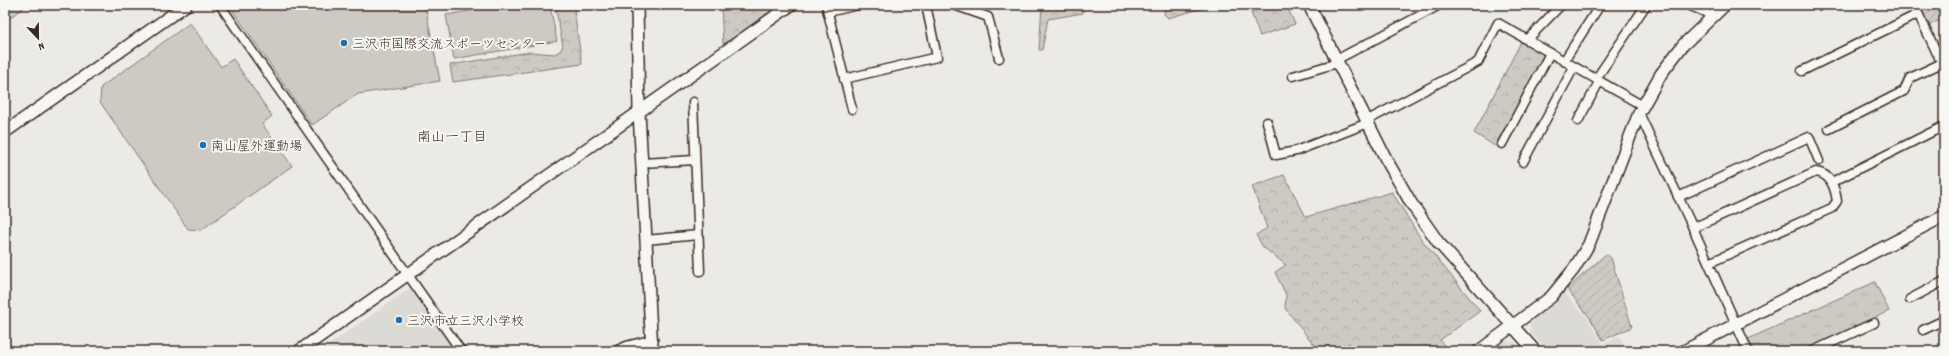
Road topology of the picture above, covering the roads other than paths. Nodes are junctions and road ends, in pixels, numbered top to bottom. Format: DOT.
graph roads {
  1 [pos="186,5"];
  2 [pos="220,5"];
  3 [pos="637,5"];
  4 [pos="791,5"];
  5 [pos="858,5"];
  6 [pos="926,5"];
  7 [pos="954,5"];
  8 [pos="1309,5"];
  9 [pos="1562,5"];
  10 [pos="1600,5"];
  11 [pos="1646,5"];
  12 [pos="1688,5"];
  13 [pos="1725,5"];
  14 [pos="1914,5"];
  15 [pos="1436,7"];
  16 [pos="827,9"];
  17 [pos="1918,14"];
  18 [pos="1712,18"];
  19 [pos="1528,40"];
  20 [pos="1550,53"];
  21 [pos="1000,58"];
  22 [pos="1336,61"];
  23 [pos="1564,61"];
  24 [pos="1943,63"];
  25 [pos="1574,67"];
  26 [pos="1802,71"];
  27 [pos="1292,76"];
  28 [pos="844,79"];
  29 [pos="1598,81"];
  30 [pos="693,102"];
  31 [pos="852,109"];
  32 [pos="1641,109"];
  33 [pos="639,112"];
  34 [pos="1578,121"];
  35 [pos="1267,122"];
  36 [pos="1367,122"];
  37 [pos="1944,126"];
  38 [pos="1828,129"];
  39 [pos="5,132"];
  40 [pos="1502,144"];
  41 [pos="695,160"];
  42 [pos="1820,161"];
  43 [pos="1523,162"];
  44 [pos="642,163"];
  45 [pos="1832,182"];
  46 [pos="1678,197"];
  47 [pos="1944,216"];
  48 [pos="1693,228"];
  49 [pos="698,235"];
  50 [pos="646,240"];
  51 [pos="1709,263"];
  52 [pos="700,271"];
  53 [pos="409,274"];
  54 [pos="1944,281"];
  55 [pos="1910,299"];
  56 [pos="1944,320"];
  57 [pos="1874,323"];
  58 [pos="1736,324"];
  59 [pos="1514,326"];
  60 [pos="1923,330"];
  61 [pos="652,346"];
  62 [pos="299,351"];
  63 [pos="461,351"];
  64 [pos="619,351"];
  65 [pos="1479,351"];
  66 [pos="1535,351"];
  67 [pos="1684,351"];
  68 [pos="1748,351"];
  69 [pos="1813,351"];
  1 -- 39 [label="street"];
  2 -- 53 [label="street"];
  3 -- 33 [label="street"];
  4 -- 33 [label="street"];
  5 -- 16 [label="street"];
  6 -- 28 [label="street"];
  7 -- 21 [label="street"];
  8 -- 22 [label="street"];
  9 -- 19 [label="street"];
  10 -- 23 [label="street"];
  11 -- 29 [label="street"];
  12 -- 18 [label="street"];
  13 -- 18 [label="street"];
  14 -- 17 [label="street"];
  15 -- 22 [label="street"];
  16 -- 28 [label="street"];
  17 -- 24 [label="street"];
  17 -- 26 [label="street"];
  18 -- 32 [label="street"];
  19 -- 20 [label="street"];
  19 -- 36 [label="street"];
  20 -- 23 [label="street"];
  20 -- 40 [label="street"];
  22 -- 27 [label="street"];
  22 -- 36 [label="street"];
  23 -- 25 [label="street"];
  24 -- 38 [label="street"];
  25 -- 29 [label="street"];
  25 -- 43 [label="street"];
  28 -- 31 [label="street"];
  29 -- 32 [label="street"];
  29 -- 34 [label="street"];
  30 -- 41 [label="street"];
  32 -- 46 [label="street"];
  32 -- 59 [label="street"];
  33 -- 44 [label="street"];
  33 -- 53 [label="street"];
  35 -- 36 [label="street"];
  36 -- 59 [label="street"];
  37 -- 45 [label="street"];
  41 -- 44 [label="street"];
  41 -- 49 [label="street"];
  42 -- 46 [label="street"];
  44 -- 50 [label="street"];
  45 -- 48 [label="street"];
  45 -- 51 [label="street"];
  46 -- 48 [label="street"];
  47 -- 58 [label="street"];
  48 -- 51 [label="street"];
  49 -- 50 [label="street"];
  49 -- 52 [label="street"];
  50 -- 61 [label="street"];
  51 -- 58 [label="street"];
  53 -- 62 [label="street"];
  53 -- 63 [label="street"];
  54 -- 55 [label="street"];
  56 -- 60 [label="street"];
  57 -- 69 [label="street"];
  58 -- 67 [label="street"];
  58 -- 68 [label="street"];
  59 -- 65 [label="street"];
  59 -- 66 [label="street"];
  61 -- 64 [label="street"];
}
